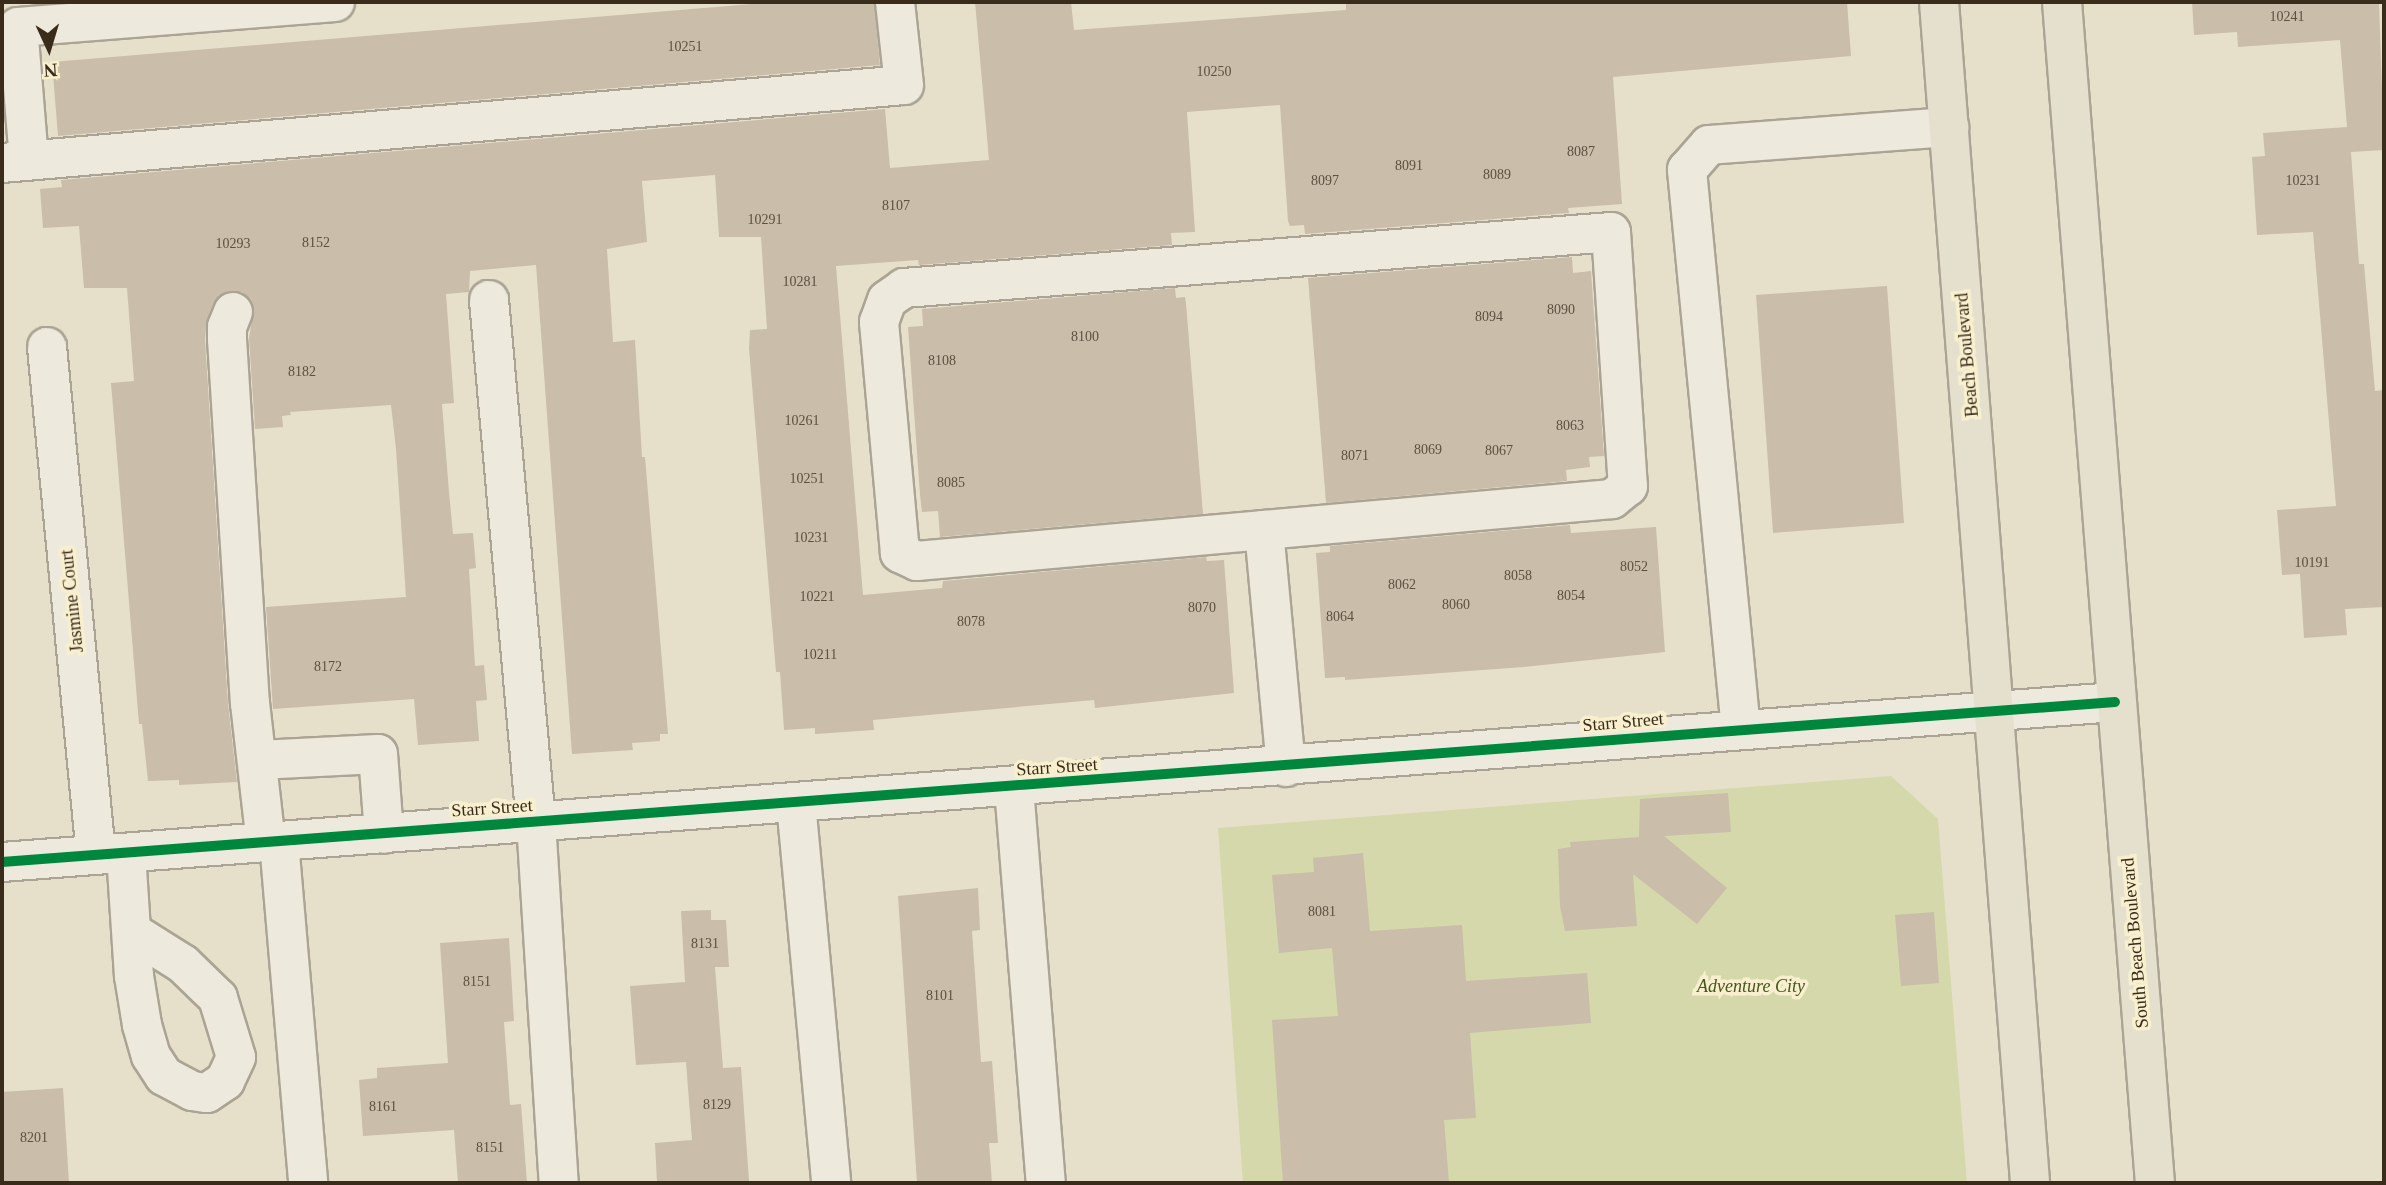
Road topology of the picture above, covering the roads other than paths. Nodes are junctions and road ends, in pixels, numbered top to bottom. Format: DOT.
graph roads {
  1 [pos="335,2"];
  2 [pos="895,2"];
  3 [pos="1939,2"];
  4 [pos="2062,2"];
  5 [pos="1949,127"];
  6 [pos="15,162"];
  7 [pos="489,300"];
  8 [pos="233,312"];
  9 [pos="47,347"];
  10 [pos="1264,530"];
  11 [pos="2115,702"];
  12 [pos="1995,709"];
  13 [pos="1741,730"];
  14 [pos="259,760"];
  15 [pos="1286,767"];
  16 [pos="1014,788"];
  17 [pos="796,803"];
  18 [pos="536,822"];
  19 [pos="384,834"];
  20 [pos="272,842"];
  21 [pos="111,854"];
  22 [pos="2,862"];
  23 [pos="132,932"];
  24 [pos="308,1183"];
  25 [pos="559,1183"];
  26 [pos="831,1183"];
  27 [pos="1046,1183"];
  28 [pos="2031,1183"];
  29 [pos="2155,1183"];
  1 -- 6 [label="street"];
  2 -- 6 [label="street"];
  3 -- 5 [label="main road, Beach Boulevard"];
  4 -- 11 [label="main road"];
  5 -- 12 [label="main road, Beach Boulevard"];
  5 -- 13 [label="street"];
  7 -- 18 [label="street"];
  8 -- 14 [label="street"];
  9 -- 21 [label="street, Jasmine Court"];
  10 -- 10 [label="street"];
  10 -- 15 [label="street"];
  11 -- 12 [label="street, Starr Street"];
  11 -- 29 [label="main road, South Beach Boulevard"];
  12 -- 13 [label="street, Starr Street"];
  12 -- 28 [label="main road"];
  13 -- 15 [label="street, Starr Street"];
  14 -- 19 [label="street"];
  14 -- 20 [label="street"];
  15 -- 16 [label="street, Starr Street"];
  16 -- 17 [label="street, Starr Street"];
  16 -- 27 [label="street"];
  17 -- 18 [label="street, Starr Street"];
  17 -- 26 [label="street"];
  18 -- 19 [label="street, Starr Street"];
  18 -- 25 [label="street"];
  19 -- 20 [label="street, Starr Street"];
  20 -- 21 [label="street, Starr Street"];
  20 -- 24 [label="street"];
  21 -- 22 [label="street, Starr Street"];
  21 -- 23 [label="street, Jasmine Court"];
}
